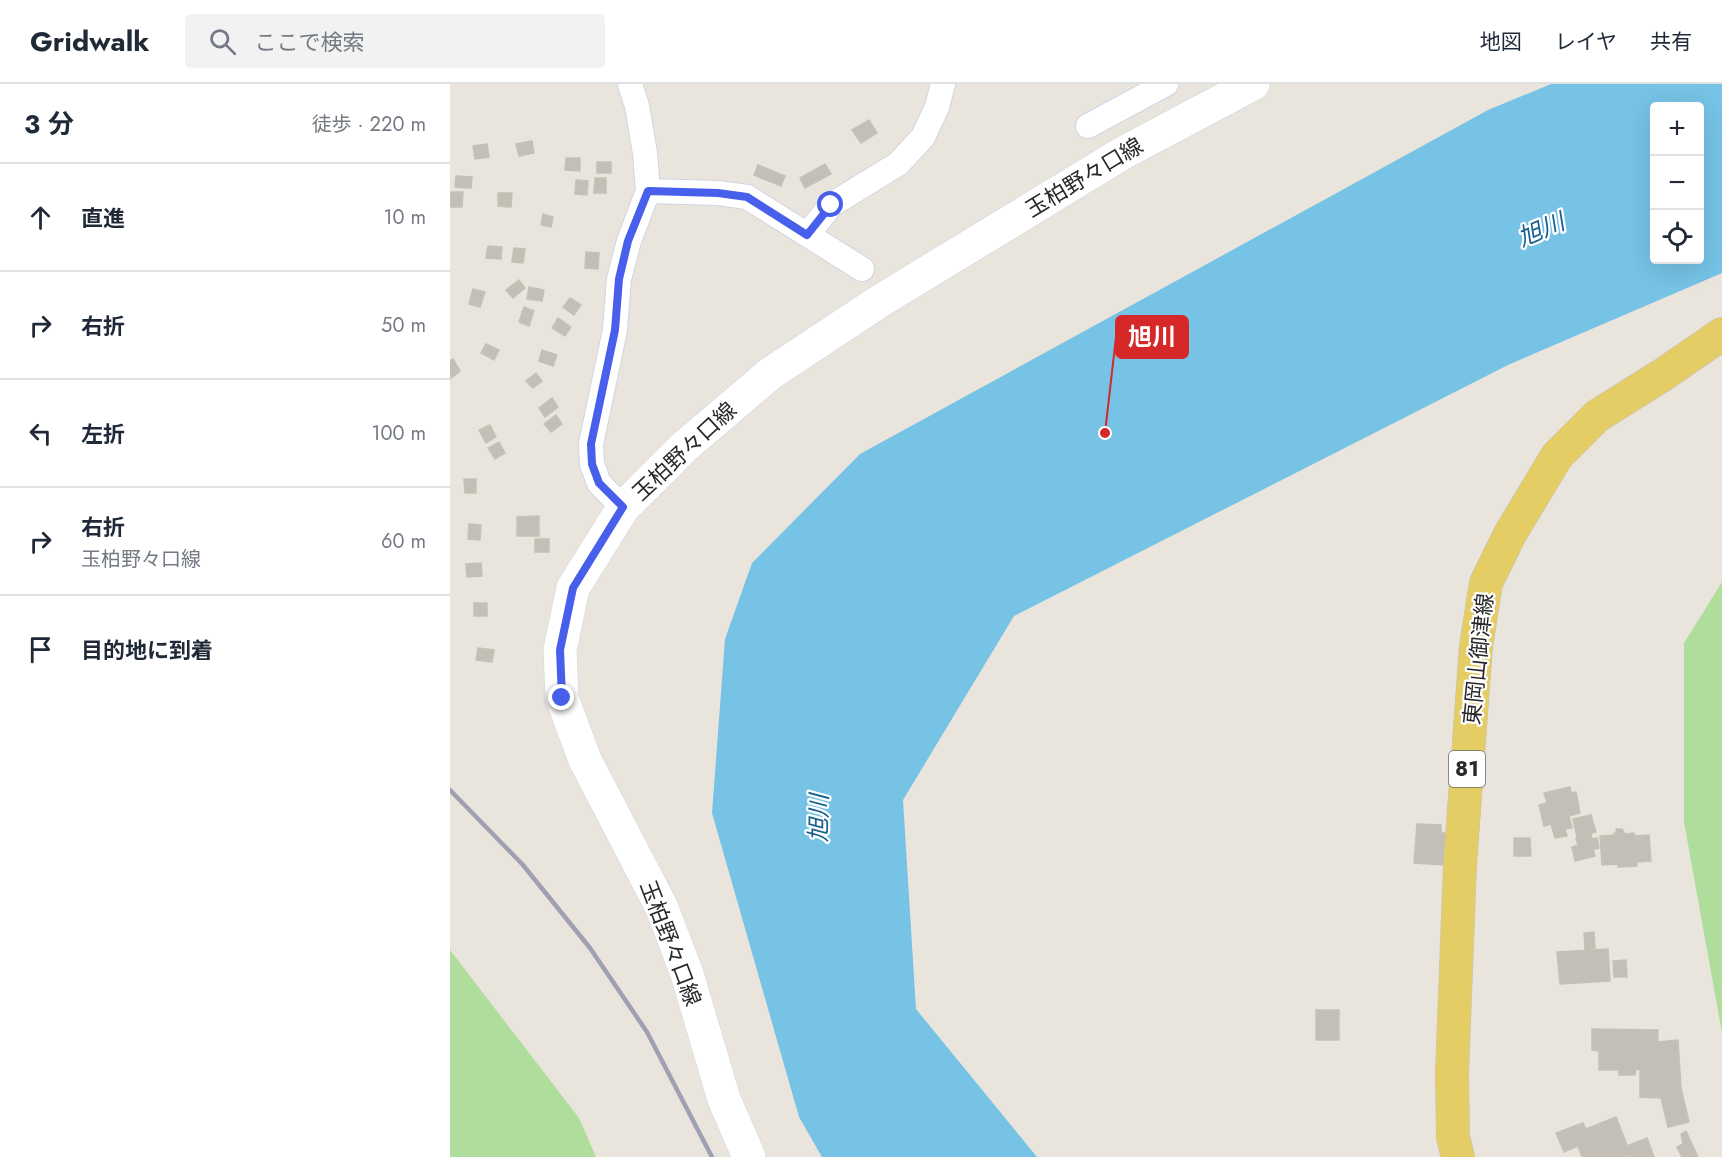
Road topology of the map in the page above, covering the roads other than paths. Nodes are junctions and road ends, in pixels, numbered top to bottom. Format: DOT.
graph roads {
  1 [pos="630,84"];
  2 [pos="943,84"];
  3 [pos="1166,84"];
  4 [pos="1252,84"];
  5 [pos="1088,126"];
  6 [pos="648,191"];
  7 [pos="807,235"];
  8 [pos="862,269"];
  9 [pos="1722,334"];
  10 [pos="623,507"];
  11 [pos="749,1157"];
  12 [pos="1458,1157"];
  1 -- 6 [label="street"];
  2 -- 7 [label="street"];
  3 -- 5 [label="street"];
  4 -- 10 [label="main road, 玉柏野々口線"];
  6 -- 7 [label="street"];
  6 -- 10 [label="street"];
  7 -- 8 [label="street"];
  9 -- 12 [label="main road, 東岡山御津線 / 81"];
  10 -- 11 [label="main road, 玉柏野々口線"];
}
